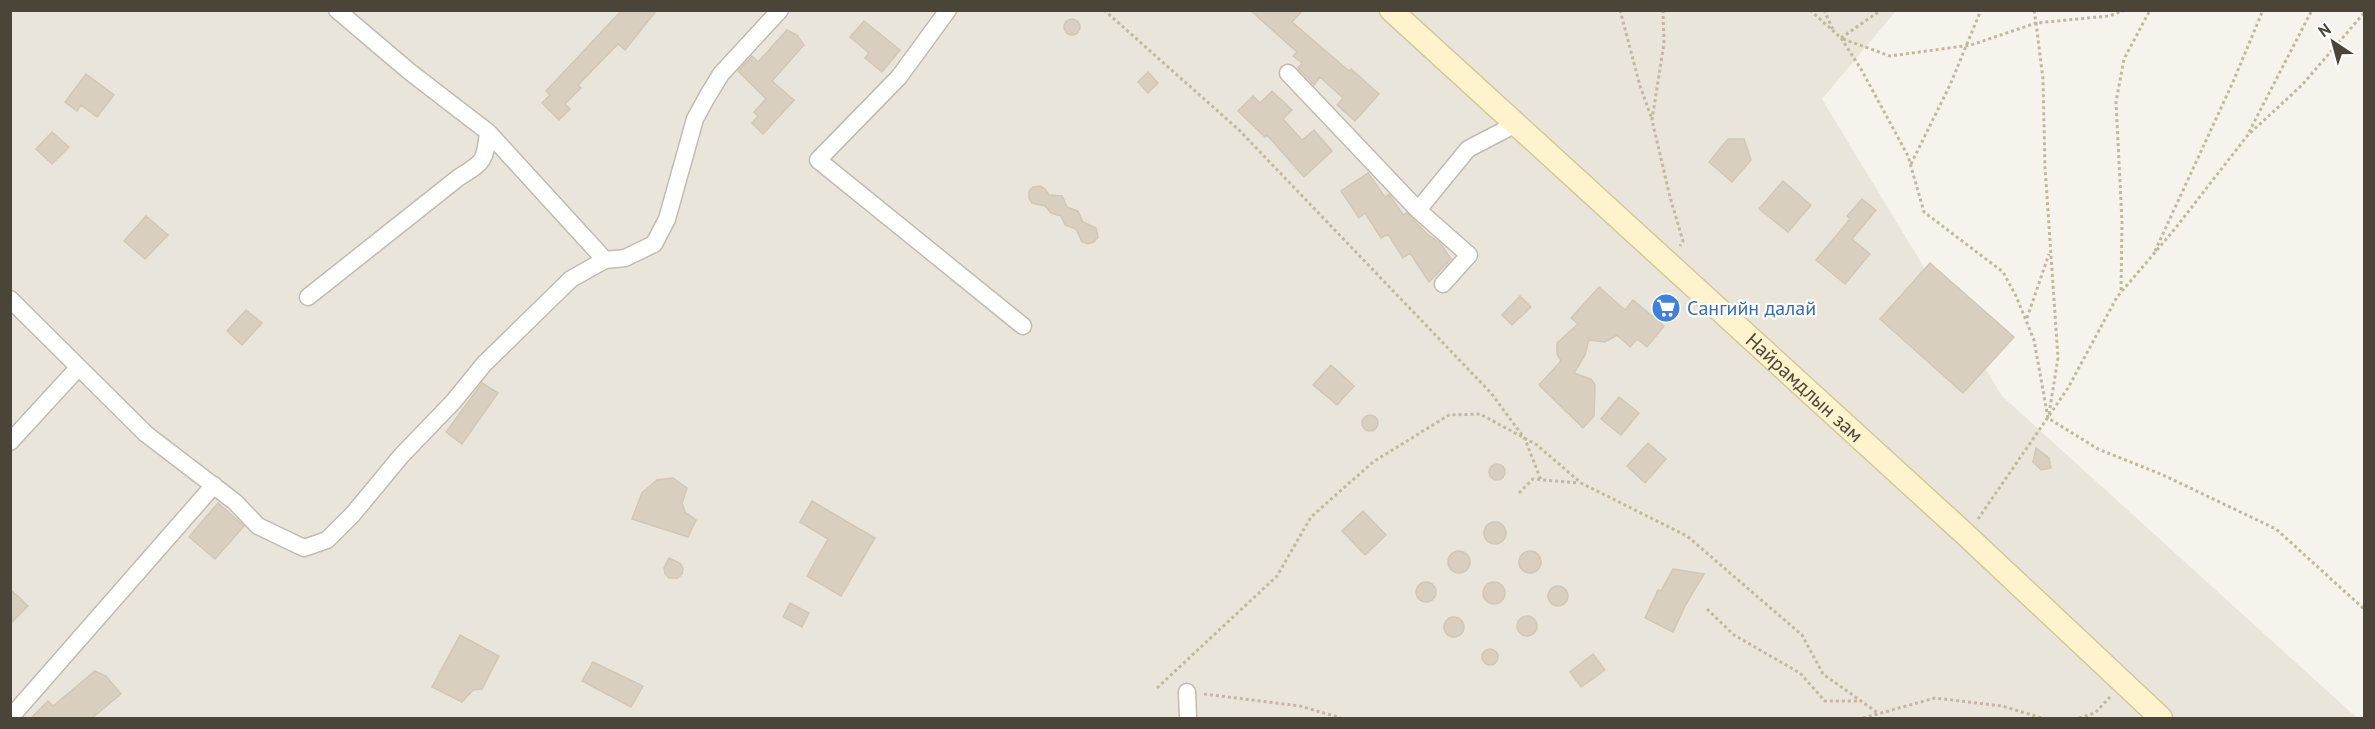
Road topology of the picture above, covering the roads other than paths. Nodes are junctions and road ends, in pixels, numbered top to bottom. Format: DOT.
graph roads {
  1 [pos="337,10"];
  2 [pos="780,10"];
  3 [pos="948,10"];
  4 [pos="1391,10"];
  5 [pos="1288,73"];
  6 [pos="1516,124"];
  7 [pos="488,132"];
  8 [pos="1418,210"];
  9 [pos="605,260"];
  10 [pos="1443,284"];
  11 [pos="308,297"];
  12 [pos="10,299"];
  13 [pos="1023,326"];
  14 [pos="78,368"];
  15 [pos="10,442"];
  16 [pos="214,485"];
  17 [pos="1187,692"];
  18 [pos="10,718"];
  19 [pos="1188,718"];
  20 [pos="2161,718"];
  1 -- 7 [label="street"];
  2 -- 9 [label="street"];
  3 -- 13 [label="street"];
  4 -- 6 [label="main road, Найрамдлын зам"];
  5 -- 8 [label="street"];
  6 -- 8 [label="street"];
  6 -- 20 [label="main road, Найрамдлын зам"];
  7 -- 9 [label="street"];
  7 -- 11 [label="street"];
  8 -- 10 [label="street"];
  9 -- 16 [label="street"];
  12 -- 14 [label="street"];
  14 -- 15 [label="street"];
  14 -- 16 [label="street"];
  16 -- 18 [label="street"];
  17 -- 19 [label="street"];
}
